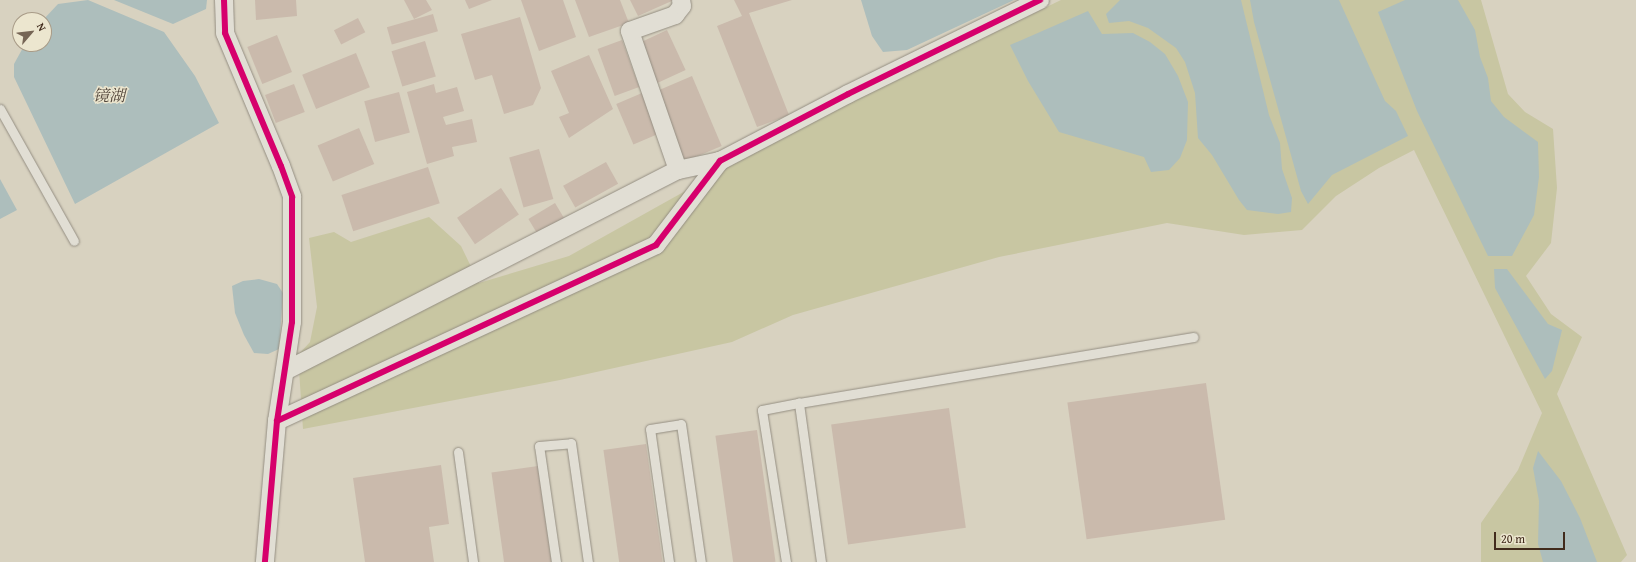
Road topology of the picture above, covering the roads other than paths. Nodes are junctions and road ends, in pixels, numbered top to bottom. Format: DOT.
graph roads {
  1 [pos="224,0"];
  2 [pos="681,0"];
  3 [pos="1040,0"];
  4 [pos="0,109"];
  5 [pos="720,161"];
  6 [pos="678,170"];
  7 [pos="74,241"];
  8 [pos="1194,337"];
  9 [pos="285,371"];
  10 [pos="799,403"];
  11 [pos="277,421"];
  12 [pos="458,452"];
  13 [pos="265,562"];
  14 [pos="473,562"];
  15 [pos="556,562"];
  16 [pos="588,562"];
  17 [pos="669,562"];
  18 [pos="701,562"];
  19 [pos="786,562"];
  20 [pos="821,562"];
  1 -- 9 [label="street"];
  2 -- 6 [label="street"];
  3 -- 5 [label="street"];
  4 -- 7 [label="lane"];
  5 -- 6 [label="street"];
  5 -- 11 [label="street"];
  6 -- 9 [label="street"];
  8 -- 10 [label="lane"];
  9 -- 11 [label="street"];
  10 -- 19 [label="lane"];
  10 -- 20 [label="lane"];
  11 -- 13 [label="street"];
  12 -- 14 [label="lane"];
  15 -- 16 [label="lane"];
  17 -- 18 [label="lane"];
}
